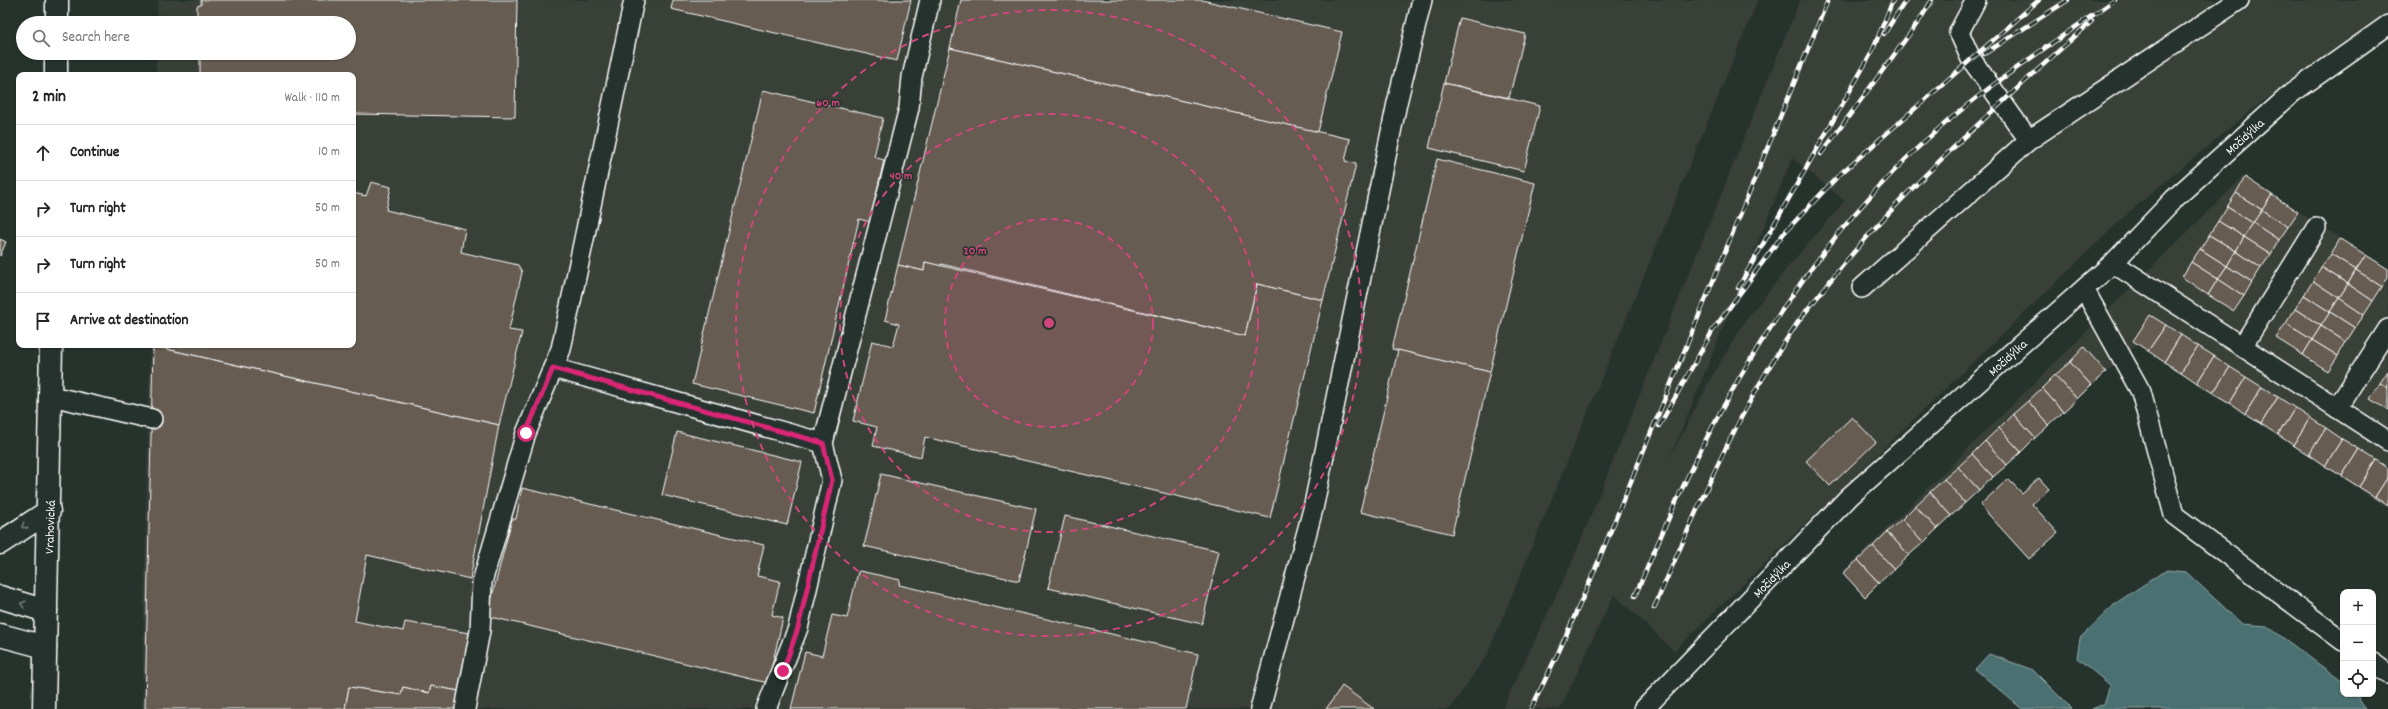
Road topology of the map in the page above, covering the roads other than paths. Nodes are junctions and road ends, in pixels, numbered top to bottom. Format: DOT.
graph roads {
  1 [pos="57,0"];
  2 [pos="634,0"];
  3 [pos="930,0"];
  4 [pos="1422,0"];
  5 [pos="1976,0"];
  6 [pos="2239,0"];
  7 [pos="57,16"];
  8 [pos="2388,25"];
  9 [pos="56,60"];
  10 [pos="56,72"];
  11 [pos="2029,140"];
  12 [pos="2316,228"];
  13 [pos="2113,263"];
  14 [pos="1862,288"];
  15 [pos="2084,289"];
  16 [pos="2388,328"];
  17 [pos="2242,347"];
  18 [pos="51,348"];
  19 [pos="553,368"];
  20 [pos="50,396"];
  21 [pos="2337,408"];
  22 [pos="152,419"];
  23 [pos="2388,441"];
  24 [pos="823,443"];
  25 [pos="49,511"];
  26 [pos="0,543"];
  27 [pos="0,597"];
  28 [pos="46,611"];
  29 [pos="0,635"];
  30 [pos="2340,639"];
  31 [pos="45,647"];
  32 [pos="2376,665"];
  33 [pos="2388,674"];
  34 [pos="44,709"];
  35 [pos="466,709"];
  36 [pos="766,709"];
  37 [pos="1260,709"];
  38 [pos="1644,709"];
  1 -- 7 [label="street"];
  2 -- 19 [label="lane"];
  3 -- 24 [label="lane"];
  4 -- 37 [label="lane"];
  5 -- 11 [label="lane"];
  6 -- 11 [label="lane"];
  8 -- 13 [label="lane, Močidýlka"];
  9 -- 10 [label="street"];
  11 -- 14 [label="lane"];
  12 -- 17 [label="lane"];
  13 -- 15 [label="lane, Močidýlka"];
  13 -- 17 [label="lane"];
  15 -- 30 [label="lane"];
  15 -- 38 [label="lane, Močidýlka"];
  16 -- 21 [label="lane"];
  17 -- 21 [label="lane"];
  18 -- 20 [label="street, Vrahovická"];
  19 -- 24 [label="lane"];
  19 -- 35 [label="lane"];
  20 -- 22 [label="lane"];
  20 -- 25 [label="street, Vrahovická"];
  21 -- 23 [label="lane"];
  24 -- 36 [label="lane"];
  25 -- 26 [label="street, one-way"];
  25 -- 28 [label="street, Vrahovická"];
  28 -- 27 [label="street, one-way"];
  28 -- 31 [label="street, Vrahovická"];
  29 -- 31 [label="street"];
  31 -- 34 [label="street, Vrahovická"];
  32 -- 33 [label="lane"];
}
